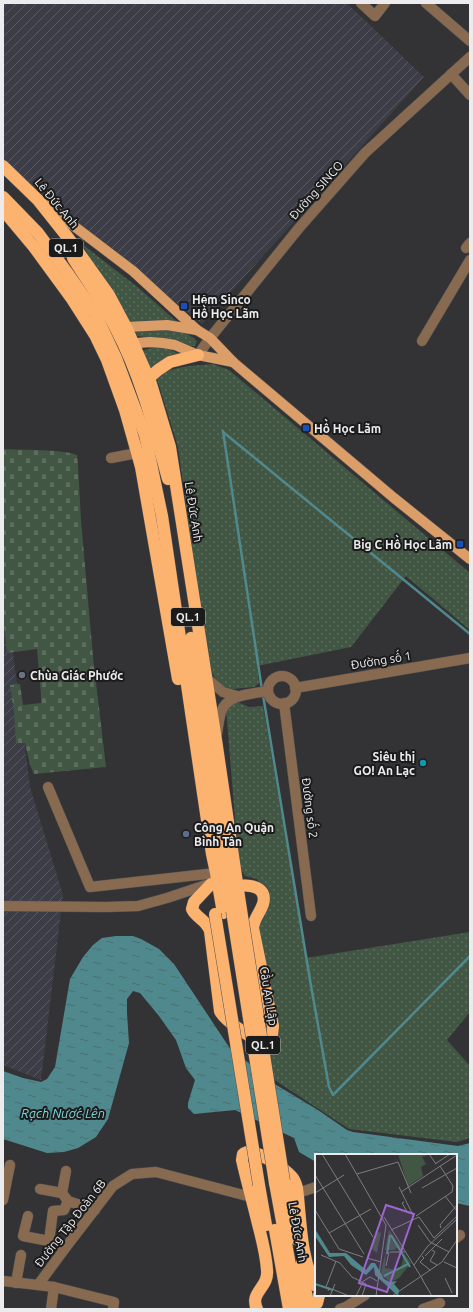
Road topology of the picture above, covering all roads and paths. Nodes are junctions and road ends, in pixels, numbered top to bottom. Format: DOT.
graph roads {
  1 [pos="361,3"];
  2 [pos="385,3"];
  3 [pos="426,3"];
  4 [pos="470,41"];
  5 [pos="470,57"];
  6 [pos="451,74"];
  7 [pos="470,95"];
  8 [pos="3,166"];
  9 [pos="3,176"];
  10 [pos="25,194"];
  11 [pos="3,197"];
  12 [pos="38,200"];
  13 [pos="3,210"];
  14 [pos="470,260"];
  15 [pos="121,328"];
  16 [pos="197,330"];
  17 [pos="99,333"];
  18 [pos="210,338"];
  19 [pos="422,341"];
  20 [pos="128,343"];
  21 [pos="106,347"];
  22 [pos="198,355"];
  23 [pos="233,362"];
  24 [pos="145,382"];
  25 [pos="137,454"];
  26 [pos="111,458"];
  27 [pos="470,559"];
  28 [pos="470,658"];
  29 [pos="205,677"];
  30 [pos="295,688"];
  31 [pos="268,691"];
  32 [pos="237,696"];
  33 [pos="284,703"];
  34 [pos="216,740"];
  35 [pos="196,750"];
  36 [pos="48,787"];
  37 [pos="214,878"];
  38 [pos="238,886"];
  39 [pos="3,906"];
  40 [pos="228,912"];
  41 [pos="311,916"];
  42 [pos="10,1166"];
  43 [pos="66,1171"];
  44 [pos="271,1183"];
  45 [pos="315,1187"];
  46 [pos="40,1189"];
  47 [pos="298,1193"];
  48 [pos="65,1197"];
  49 [pos="251,1197"];
  50 [pos="3,1200"];
  51 [pos="94,1210"];
  52 [pos="28,1216"];
  53 [pos="49,1241"];
  54 [pos="66,1247"];
  55 [pos="21,1255"];
  56 [pos="3,1281"];
  57 [pos="16,1282"];
  58 [pos="315,1284"];
  59 [pos="38,1285"];
  60 [pos="54,1287"];
  61 [pos="319,1296"];
  62 [pos="363,1296"];
  63 [pos="440,1303"];
  64 [pos="50,1309"];
  65 [pos="113,1309"];
  66 [pos="257,1309"];
  67 [pos="281,1309"];
  68 [pos="289,1309"];
  69 [pos="305,1309"];
  70 [pos="340,1309"];
  71 [pos="423,1309"];
  1 -- 2 [label="street"];
  3 -- 4 [label="street"];
  5 -- 6 [label="street, Đường SINCO"];
  6 -- 7 [label="street"];
  6 -- 18 [label="street, Đường SINCO"];
  8 -- 12 [label="highway, Lê Đức Anh / QL.1"];
  9 -- 10 [label="highway, Lê Đức Anh / QL.1"];
  10 -- 12 [label="highway"];
  10 -- 15 [label="highway, Lê Đức Anh / QL.1"];
  11 -- 17 [label="highway, QL.1"];
  12 -- 15 [label="highway, Lê Đức Anh / QL.1"];
  12 -- 16 [label="main road"];
  13 -- 17 [label="highway, QL.1"];
  14 -- 19 [label="street"];
  15 -- 16 [label="main road"];
  15 -- 17 [label="main road"];
  15 -- 20 [label="highway, Lê Đức Anh / QL.1"];
  16 -- 18 [label="main road"];
  17 -- 21 [label="highway, QL.1"];
  18 -- 22 [label="street, Đường SINCO"];
  18 -- 23 [label="main road"];
  20 -- 21 [label="main road"];
  20 -- 22 [label="main road"];
  20 -- 24 [label="highway, Lê Đức Anh / QL.1"];
  21 -- 25 [label="highway, QL.1"];
  21 -- 35 [label="highway, QL.1"];
  22 -- 23 [label="main road"];
  22 -- 24 [label="highway"];
  23 -- 27 [label="main road"];
  24 -- 29 [label="highway, Lê Đức Anh / QL.1"];
  24 -- 40 [label="highway, Lê Đức Anh / QL.1"];
  25 -- 26 [label="street"];
  25 -- 35 [label="highway, QL.1"];
  28 -- 30 [label="street, Đường số 1"];
  29 -- 32 [label="street"];
  29 -- 34 [label="highway, Lê Đức Anh / QL.1"];
  30 -- 31 [label="street"];
  30 -- 33 [label="street"];
  31 -- 32 [label="street"];
  31 -- 33 [label="street"];
  32 -- 34 [label="street"];
  33 -- 41 [label="street, Đường số 2"];
  34 -- 38 [label="highway, Lê Đức Anh / QL.1"];
  35 -- 37 [label="highway, QL.1"];
  36 -- 37 [label="street"];
  37 -- 38 [label="highway"];
  37 -- 39 [label="street"];
  37 -- 40 [label="highway, QL.1"];
  38 -- 40 [label="highway, Lê Đức Anh / QL.1"];
  40 -- 44 [label="highway, Cầu An Lập / QL.1, bridge"];
  40 -- 44 [label="highway, QL.1, bridge"];
  42 -- 50 [label="street"];
  43 -- 48 [label="street"];
  44 -- 67 [label="highway, QL.1"];
  44 -- 68 [label="highway, Lê Đức Anh / QL.1"];
  44 -- 69 [label="highway, Lê Đức Anh / QL.1"];
  45 -- 47 [label="street"];
  46 -- 48 [label="street"];
  47 -- 49 [label="highway"];
  47 -- 58 [label="highway"];
  48 -- 51 [label="street"];
  48 -- 53 [label="street"];
  49 -- 51 [label="street, Đường Tập Đoàn 6B"];
  49 -- 66 [label="highway"];
  51 -- 54 [label="street, Đường Tập Đoàn 6B"];
  52 -- 53 [label="street"];
  53 -- 54 [label="street"];
  54 -- 59 [label="street, Đường Tập Đoàn 6B"];
  55 -- 57 [label="street"];
  56 -- 57 [label="street, Đường Tập Đoàn 6B"];
  57 -- 59 [label="street, Đường Tập Đoàn 6B"];
  59 -- 60 [label="street"];
  60 -- 64 [label="street"];
  60 -- 65 [label="street"];
  61 -- 69 [label="highway"];
  62 -- 70 [label="street"];
  63 -- 71 [label="street"];
}
